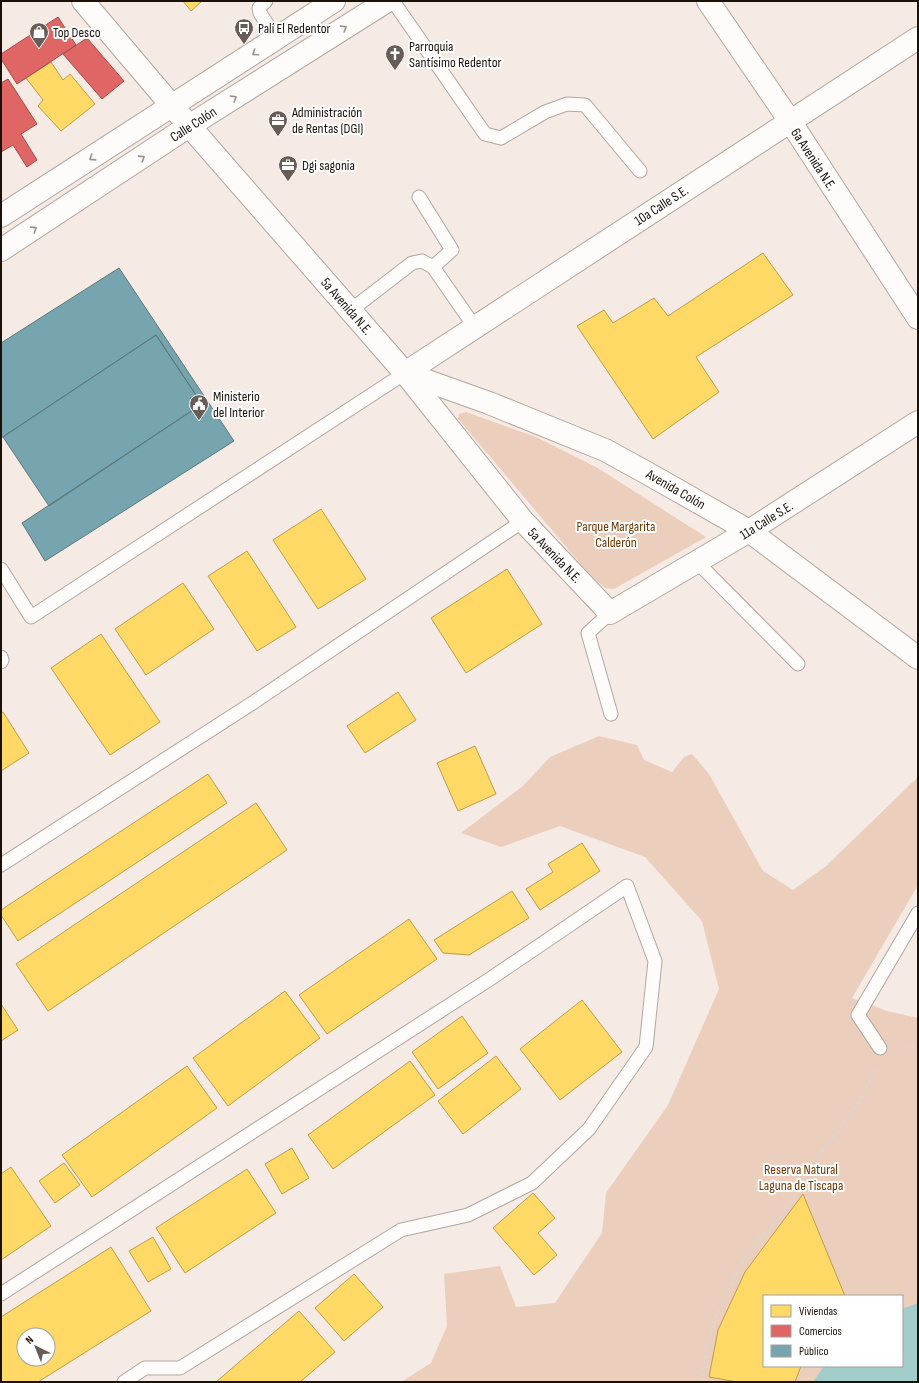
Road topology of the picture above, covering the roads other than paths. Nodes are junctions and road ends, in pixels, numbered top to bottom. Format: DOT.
graph roads {
  1 [pos="83,1"];
  2 [pos="266,1"];
  3 [pos="334,1"];
  4 [pos="387,1"];
  5 [pos="392,1"];
  6 [pos="708,1"];
  7 [pos="276,38"];
  8 [pos="918,38"];
  9 [pos="172,106"];
  10 [pos="790,121"];
  11 [pos="189,126"];
  12 [pos="640,172"];
  13 [pos="418,198"];
  14 [pos="1,216"];
  15 [pos="1,250"];
  16 [pos="433,267"];
  17 [pos="350,310"];
  18 [pos="918,318"];
  19 [pos="474,326"];
  20 [pos="405,373"];
  21 [pos="918,422"];
  22 [pos="523,521"];
  23 [pos="749,532"];
  24 [pos="697,562"];
  25 [pos="1,569"];
  26 [pos="610,613"];
  27 [pos="1,657"];
  28 [pos="918,658"];
  29 [pos="1,662"];
  30 [pos="798,664"];
  31 [pos="611,714"];
  32 [pos="1,865"];
  33 [pos="918,913"];
  34 [pos="880,1048"];
  35 [pos="1,1294"];
  36 [pos="124,1382"];
  1 -- 9 [label="street, 5a Avenida N.E."];
  2 -- 7 [label="lane"];
  3 -- 7 [label="street, Calle Colón"];
  11 -- 4 [label="street, Calle Colón, one-way"];
  5 -- 12 [label="lane"];
  6 -- 10 [label="street, 6a Avenida N.E."];
  7 -- 9 [label="street, Calle Colón, one-way"];
  8 -- 10 [label="street, 10a Calle S.E."];
  9 -- 11 [label="street, 5a Avenida N.E."];
  9 -- 14 [label="street, Calle Colón, one-way"];
  10 -- 18 [label="street, 6a Avenida N.E."];
  10 -- 19 [label="street, 10a Calle S.E."];
  15 -- 11 [label="street, Calle Colón, one-way"];
  11 -- 17 [label="street, 5a Avenida N.E."];
  13 -- 16 [label="lane"];
  16 -- 17 [label="lane"];
  16 -- 19 [label="lane"];
  17 -- 20 [label="street, 5a Avenida N.E."];
  19 -- 20 [label="street, 10a Calle S.E."];
  20 -- 22 [label="street, 5a Avenida N.E."];
  20 -- 23 [label="street, Avenida Colón"];
  20 -- 25 [label="lane"];
  21 -- 23 [label="street, 11a Calle S.E."];
  22 -- 26 [label="street, 5a Avenida N.E."];
  22 -- 32 [label="lane"];
  23 -- 24 [label="street, 11a Calle S.E."];
  23 -- 28 [label="street, Avenida Colón"];
  24 -- 26 [label="street, 11a Calle S.E."];
  24 -- 30 [label="lane"];
  26 -- 31 [label="lane"];
  27 -- 29 [label="lane"];
  33 -- 34 [label="lane"];
  35 -- 36 [label="lane"];
}
